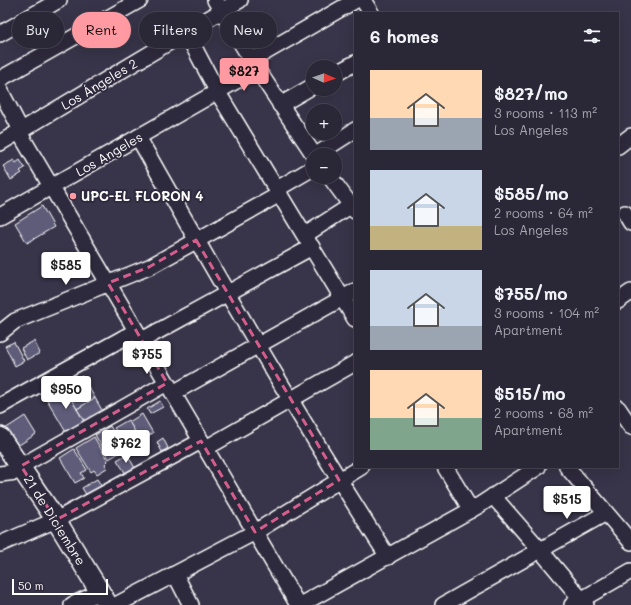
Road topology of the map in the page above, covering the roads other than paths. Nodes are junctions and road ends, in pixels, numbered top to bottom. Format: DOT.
graph roads {
  1 [pos="140,0"];
  2 [pos="240,0"];
  3 [pos="244,0"];
  4 [pos="356,0"];
  5 [pos="363,0"];
  6 [pos="53,2"];
  7 [pos="220,7"];
  8 [pos="370,12"];
  9 [pos="1,32"];
  10 [pos="159,48"];
  11 [pos="194,48"];
  12 [pos="354,64"];
  13 [pos="254,65"];
  14 [pos="342,70"];
  15 [pos="0,78"];
  16 [pos="0,90"];
  17 [pos="306,90"];
  18 [pos="217,91"];
  19 [pos="280,105"];
  20 [pos="20,131"];
  21 [pos="354,131"];
  22 [pos="631,136"];
  23 [pos="138,137"];
  24 [pos="0,143"];
  25 [pos="619,145"];
  26 [pos="310,148"];
  27 [pos="326,148"];
  28 [pos="306,173"];
  29 [pos="336,184"];
  30 [pos="51,186"];
  31 [pos="278,192"];
  32 [pos="354,207"];
  33 [pos="0,216"];
  34 [pos="196,240"];
  35 [pos="308,241"];
  36 [pos="108,283"];
  37 [pos="631,292"];
  38 [pos="227,294"];
  39 [pos="349,295"];
  40 [pos="619,300"];
  41 [pos="354,315"];
  42 [pos="0,333"];
  43 [pos="139,336"];
  44 [pos="258,346"];
  45 [pos="354,364"];
  46 [pos="170,388"];
  47 [pos="290,400"];
  48 [pos="0,406"];
  49 [pos="622,411"];
  50 [pos="631,427"];
  51 [pos="0,437"];
  52 [pos="203,445"];
  53 [pos="359,468"];
  54 [pos="446,468"];
  55 [pos="536,468"];
  56 [pos="568,468"];
  57 [pos="22,469"];
  58 [pos="0,474"];
  59 [pos="339,480"];
  60 [pos="493,496"];
  61 [pos="471,510"];
  62 [pos="606,513"];
  63 [pos="56,520"];
  64 [pos="255,532"];
  65 [pos="631,542"];
  66 [pos="0,544"];
  67 [pos="541,551"];
  68 [pos="388,557"];
  69 [pos="631,571"];
  70 [pos="174,574"];
  71 [pos="104,598"];
  72 [pos="580,603"];
  73 [pos="72,605"];
  74 [pos="116,605"];
  75 [pos="191,605"];
  76 [pos="299,605"];
  77 [pos="443,605"];
  1 -- 15 [label="street"];
  2 -- 7 [label="street, Los Ángeles 2"];
  3 -- 7 [label="street"];
  4 -- 13 [label="street, Los Angeles"];
  5 -- 8 [label="street"];
  6 -- 9 [label="street"];
  7 -- 13 [label="street"];
  10 -- 20 [label="street, Los Ángeles 2"];
  11 -- 18 [label="street"];
  12 -- 14 [label="street"];
  13 -- 18 [label="street, Los Angeles"];
  13 -- 19 [label="street"];
  16 -- 20 [label="street"];
  17 -- 19 [label="street"];
  18 -- 23 [label="street, Los Angeles"];
  18 -- 31 [label="street"];
  19 -- 26 [label="street"];
  20 -- 24 [label="street, Los Ángeles 2"];
  20 -- 30 [label="street"];
  21 -- 27 [label="street"];
  22 -- 25 [label="street"];
  23 -- 30 [label="street, Los Angeles"];
  23 -- 34 [label="street"];
  28 -- 31 [label="street"];
  29 -- 32 [label="street"];
  30 -- 33 [label="street, Los Angeles"];
  30 -- 36 [label="street"];
  31 -- 34 [label="street"];
  31 -- 35 [label="street"];
  32 -- 35 [label="street"];
  34 -- 36 [label="street"];
  34 -- 38 [label="street"];
  35 -- 38 [label="street"];
  35 -- 39 [label="street"];
  36 -- 42 [label="street"];
  36 -- 43 [label="street"];
  37 -- 40 [label="street"];
  38 -- 43 [label="street"];
  38 -- 44 [label="street"];
  39 -- 41 [label="street"];
  39 -- 44 [label="street"];
  43 -- 46 [label="street"];
  43 -- 48 [label="street"];
  44 -- 46 [label="street"];
  44 -- 47 [label="street"];
  45 -- 47 [label="street"];
  46 -- 52 [label="street"];
  46 -- 57 [label="street"];
  47 -- 52 [label="street"];
  47 -- 59 [label="street"];
  49 -- 50 [label="street"];
  51 -- 57 [label="street, 21 de Diciembre"];
  52 -- 63 [label="street"];
  52 -- 64 [label="street"];
  53 -- 59 [label="street"];
  54 -- 61 [label="street"];
  55 -- 60 [label="street"];
  56 -- 62 [label="street"];
  57 -- 58 [label="street"];
  57 -- 63 [label="street, 21 de Diciembre"];
  59 -- 64 [label="street"];
  59 -- 68 [label="street"];
  60 -- 61 [label="street"];
  60 -- 67 [label="street"];
  61 -- 68 [label="street"];
  62 -- 65 [label="street"];
  62 -- 67 [label="street"];
  63 -- 66 [label="street"];
  63 -- 71 [label="street, 21 de Diciembre"];
  64 -- 70 [label="street"];
  64 -- 76 [label="street"];
  67 -- 72 [label="street"];
  67 -- 77 [label="street"];
  68 -- 76 [label="street"];
  69 -- 72 [label="street"];
  70 -- 74 [label="street"];
  70 -- 75 [label="street"];
  71 -- 73 [label="street"];
}
